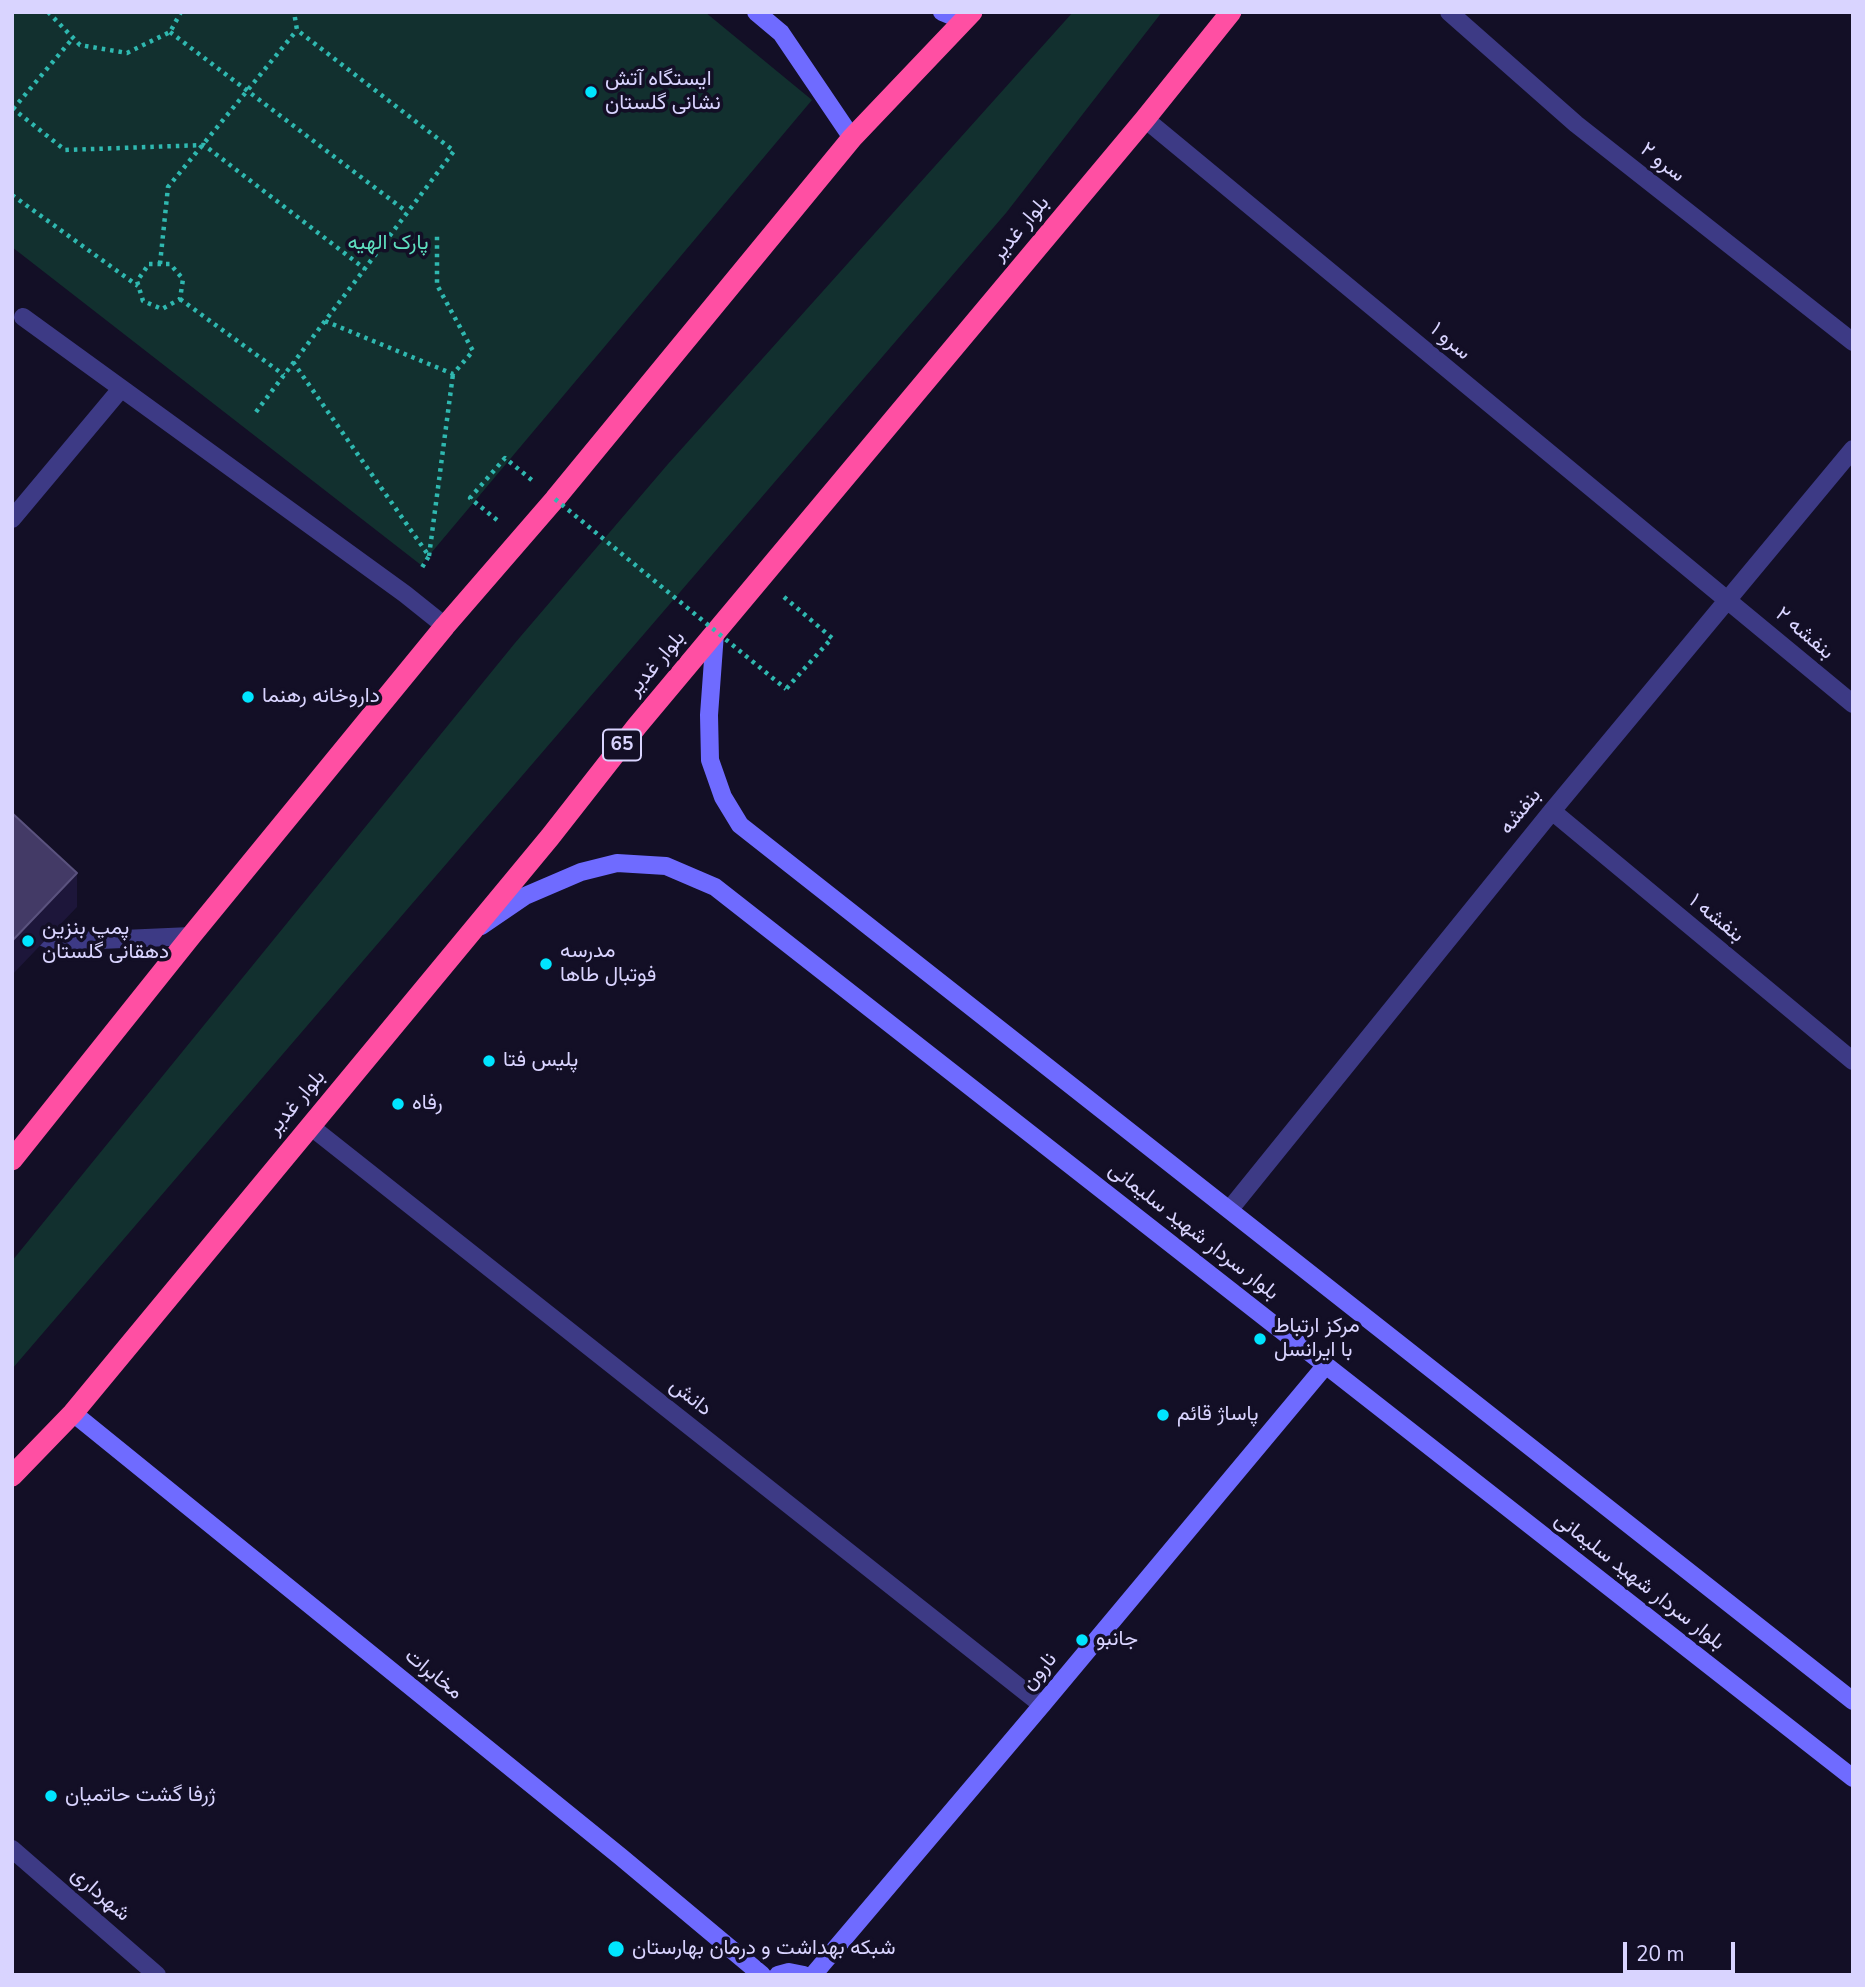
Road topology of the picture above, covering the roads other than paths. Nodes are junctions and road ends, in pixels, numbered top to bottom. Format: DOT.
graph roads {
  1 [pos="756,12"];
  2 [pos="942,12"];
  3 [pos="1231,12"];
  4 [pos="1449,12"];
  5 [pos="968,17"];
  6 [pos="1145,119"];
  7 [pos="852,138"];
  8 [pos="23,317"];
  9 [pos="1853,342"];
  10 [pos="120,390"];
  11 [pos="1853,449"];
  12 [pos="12,519"];
  13 [pos="1726,599"];
  14 [pos="445,626"];
  15 [pos="715,633"];
  16 [pos="1853,704"];
  17 [pos="1552,811"];
  18 [pos="12,925"];
  19 [pos="470,934"];
  20 [pos="191,936"];
  21 [pos="1853,1061"];
  22 [pos="310,1126"];
  23 [pos="12,1160"];
  24 [pos="1230,1209"];
  25 [pos="1325,1365"];
  26 [pos="73,1413"];
  27 [pos="12,1476"];
  28 [pos="1853,1701"];
  29 [pos="1042,1705"];
  30 [pos="1853,1778"];
  31 [pos="12,1849"];
  32 [pos="157,1975"];
  33 [pos="762,1975"];
  34 [pos="778,1975"];
  35 [pos="804,1975"];
  36 [pos="813,1975"];
  1 -- 7 [label="main road"];
  2 -- 5 [label="main road"];
  3 -- 6 [label="highway, بلوار غدیر / 65"];
  4 -- 9 [label="street, سرو ۲"];
  5 -- 7 [label="highway"];
  6 -- 13 [label="street, سرو ۱"];
  6 -- 15 [label="highway, بلوار غدیر / 65"];
  7 -- 14 [label="highway"];
  8 -- 10 [label="street"];
  10 -- 12 [label="street"];
  10 -- 14 [label="street"];
  11 -- 13 [label="street, بنفشه"];
  13 -- 16 [label="street, بنفشه ۲"];
  13 -- 17 [label="street, بنفشه"];
  14 -- 20 [label="highway"];
  15 -- 19 [label="highway, بلوار غدیر / 65"];
  15 -- 24 [label="main road, بلوار سردار شهید سلیمانی"];
  17 -- 21 [label="street, بنفشه ۱"];
  17 -- 24 [label="street, بنفشه"];
  18 -- 20 [label="street"];
  19 -- 22 [label="highway, بلوار غدیر / 65"];
  19 -- 25 [label="main road, بلوار سردار شهید سلیمانی"];
  20 -- 23 [label="highway"];
  22 -- 26 [label="highway, بلوار غدیر / 65"];
  22 -- 29 [label="street, دانش"];
  24 -- 28 [label="main road, بلوار سردار شهید سلیمانی"];
  25 -- 29 [label="main road, نارون"];
  25 -- 30 [label="main road, بلوار سردار شهید سلیمانی"];
  26 -- 27 [label="highway, بلوار غدیر / 65"];
  26 -- 33 [label="main road, مخابرات"];
  29 -- 36 [label="main road, نارون"];
  31 -- 32 [label="street, شهرداری"];
  34 -- 35 [label="main road"];
}
